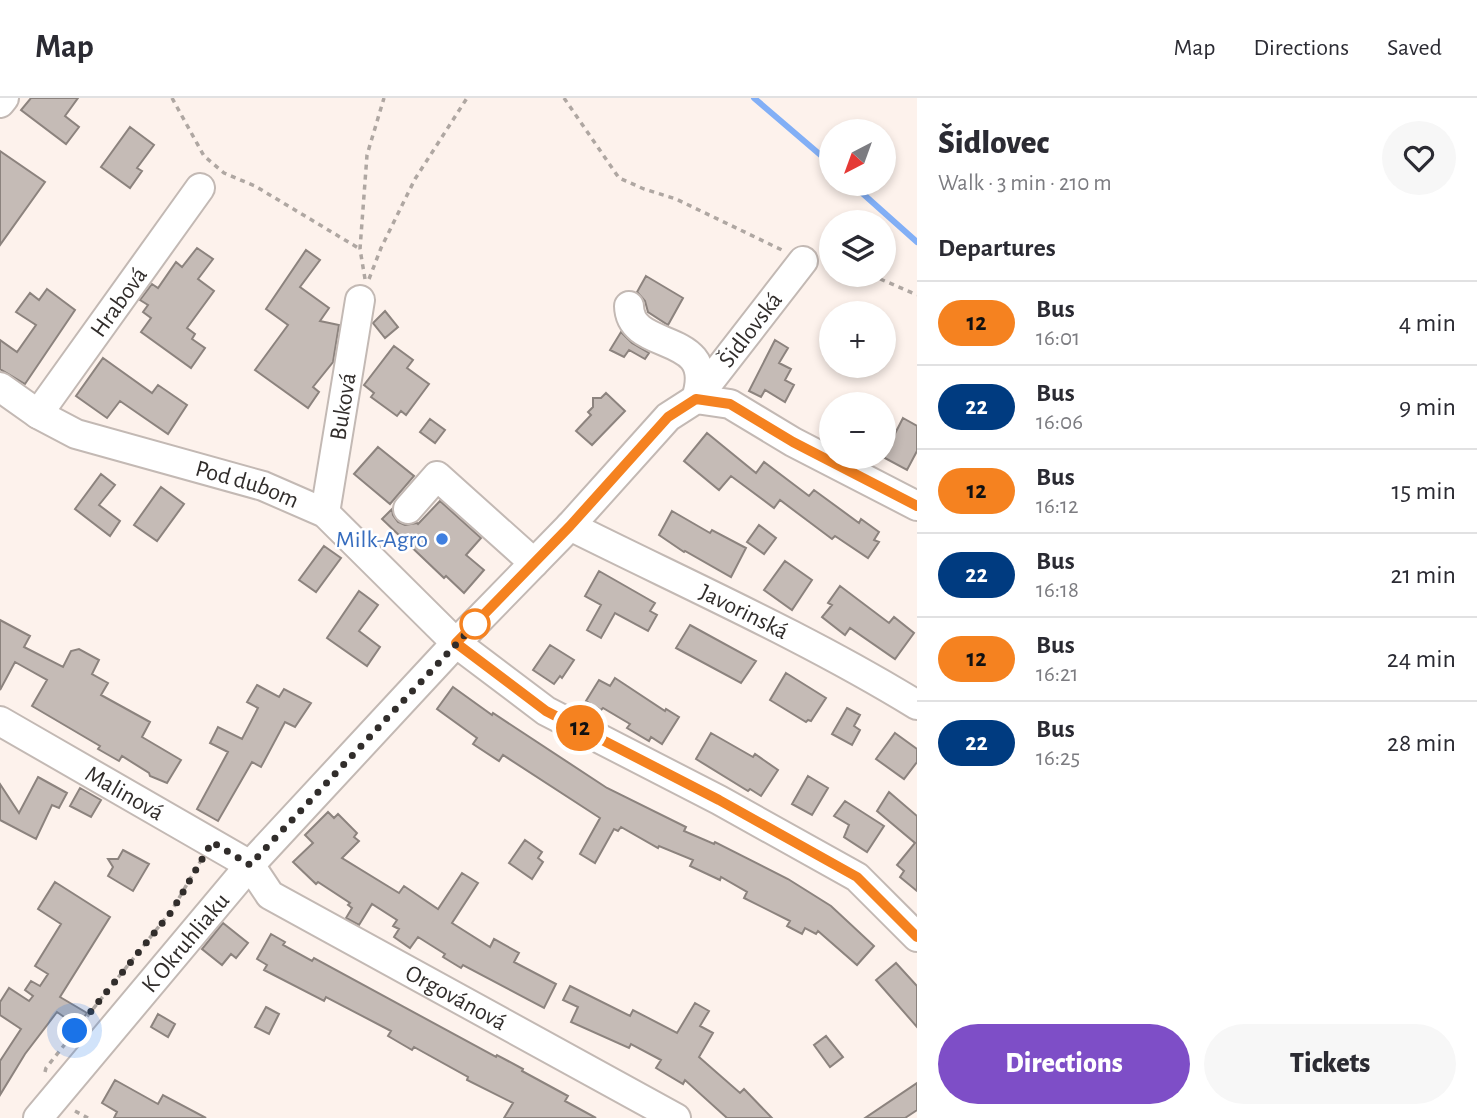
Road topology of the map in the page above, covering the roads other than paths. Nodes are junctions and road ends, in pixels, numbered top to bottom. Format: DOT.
graph roads {
  1 [pos="4,98"];
  2 [pos="0,103"];
  3 [pos="200,188"];
  4 [pos="803,261"];
  5 [pos="360,300"];
  6 [pos="629,306"];
  7 [pos="0,387"];
  8 [pos="696,399"];
  9 [pos="38,414"];
  10 [pos="917,506"];
  11 [pos="408,509"];
  12 [pos="325,513"];
  13 [pos="570,526"];
  14 [pos="534,563"];
  15 [pos="456,643"];
  16 [pos="917,705"];
  17 [pos="0,721"];
  18 [pos="250,865"];
  19 [pos="917,937"];
  20 [pos="54,1108"];
  21 [pos="676,1118"];
  1 -- 2 [label="street"];
  3 -- 9 [label="street, Hrabová"];
  4 -- 8 [label="street, Šidlovská"];
  5 -- 12 [label="street, Buková"];
  6 -- 8 [label="street"];
  7 -- 9 [label="street, Pod dubom"];
  8 -- 10 [label="street"];
  8 -- 13 [label="street, Šidlovská"];
  9 -- 12 [label="street, Pod dubom"];
  11 -- 14 [label="street"];
  12 -- 15 [label="street, Pod dubom"];
  13 -- 14 [label="street, K Okruhliaku"];
  13 -- 16 [label="street, Javorinská"];
  14 -- 15 [label="street, K Okruhliaku"];
  15 -- 18 [label="street, K Okruhliaku"];
  15 -- 19 [label="street, Pod dubom"];
  17 -- 18 [label="street, Malinová"];
  18 -- 20 [label="street, K Okruhliaku"];
  18 -- 21 [label="street, Orgovánová"];
}
